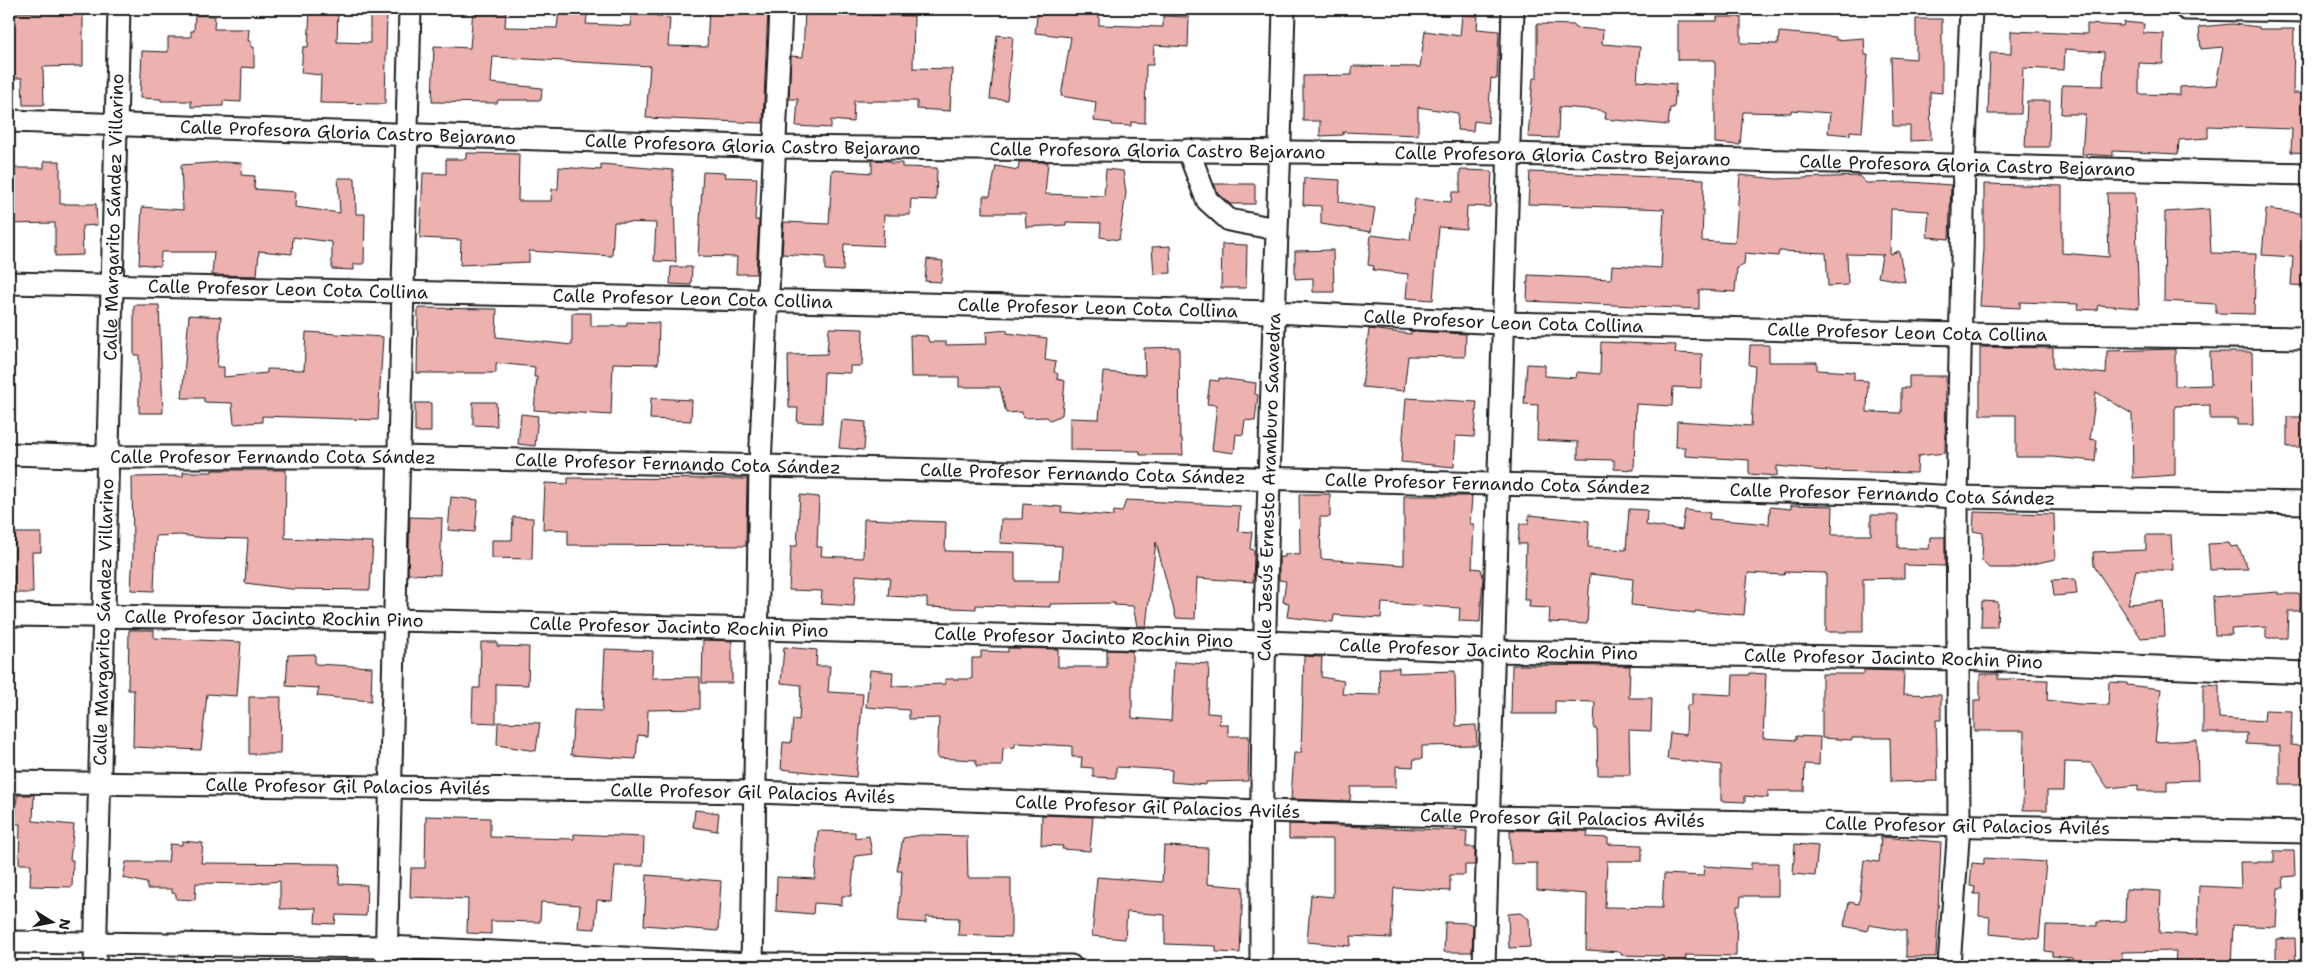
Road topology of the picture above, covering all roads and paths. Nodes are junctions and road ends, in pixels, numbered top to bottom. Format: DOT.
graph roads {
  1 [pos="119,9"];
  2 [pos="410,9"];
  3 [pos="781,9"];
  4 [pos="1284,9"];
  5 [pos="1513,9"];
  6 [pos="1971,9"];
  7 [pos="2186,9"];
  8 [pos="2307,11"];
  9 [pos="9,121"];
  10 [pos="115,124"];
  11 [pos="408,134"];
  12 [pos="774,148"];
  13 [pos="1188,150"];
  14 [pos="1280,151"];
  15 [pos="1509,154"];
  16 [pos="1964,166"];
  17 [pos="2307,174"];
  18 [pos="1276,229"];
  19 [pos="9,283"];
  20 [pos="112,285"];
  21 [pos="404,294"];
  22 [pos="768,302"];
  23 [pos="1273,312"];
  24 [pos="1504,323"];
  25 [pos="1960,334"];
  26 [pos="2307,338"];
  27 [pos="9,454"];
  28 [pos="107,457"];
  29 [pos="400,457"];
  30 [pos="760,466"];
  31 [pos="1269,478"];
  32 [pos="1498,485"];
  33 [pos="1957,498"];
  34 [pos="2307,504"];
  35 [pos="9,615"];
  36 [pos="103,618"];
  37 [pos="396,620"];
  38 [pos="758,628"];
  39 [pos="1266,642"];
  40 [pos="1493,650"];
  41 [pos="1959,659"];
  42 [pos="2307,673"];
  43 [pos="9,782"];
  44 [pos="99,783"];
  45 [pos="391,788"];
  46 [pos="755,792"];
  47 [pos="1260,811"];
  48 [pos="1488,817"];
  49 [pos="1959,825"];
  50 [pos="2307,832"];
  51 [pos="9,942"];
  52 [pos="95,944"];
  53 [pos="387,957"];
  54 [pos="752,965"];
  55 [pos="95,966"];
  56 [pos="1071,966"];
  57 [pos="1260,966"];
  58 [pos="1484,966"];
  59 [pos="1949,966"];
  1 -- 10 [label="street, Calle Margarito Sández Villarino"];
  2 -- 11 [label="street"];
  3 -- 12 [label="street"];
  4 -- 14 [label="street, Calle Jesús Ernesto Aramburo Saavedra"];
  5 -- 15 [label="street"];
  6 -- 16 [label="street"];
  7 -- 8 [label="street"];
  9 -- 10 [label="street, Calle Profesora Gloria Castro Bejarano"];
  10 -- 11 [label="street, Calle Profesora Gloria Castro Bejarano"];
  10 -- 20 [label="street, Calle Margarito Sández Villarino"];
  11 -- 12 [label="street, Calle Profesora Gloria Castro Bejarano"];
  11 -- 21 [label="street"];
  12 -- 13 [label="street, Calle Profesora Gloria Castro Bejarano"];
  12 -- 22 [label="street"];
  13 -- 14 [label="street, Calle Profesora Gloria Castro Bejarano"];
  13 -- 18 [label="street"];
  14 -- 15 [label="street, Calle Profesora Gloria Castro Bejarano"];
  14 -- 18 [label="street, Calle Jesús Ernesto Aramburo Saavedra"];
  15 -- 16 [label="street, Calle Profesora Gloria Castro Bejarano"];
  15 -- 24 [label="street"];
  16 -- 17 [label="street, Calle Profesora Gloria Castro Bejarano"];
  16 -- 25 [label="street"];
  18 -- 23 [label="street, Calle Jesús Ernesto Aramburo Saavedra"];
  19 -- 20 [label="street, Calle Profesor Leon Cota Collina"];
  20 -- 21 [label="street, Calle Profesor Leon Cota Collina"];
  20 -- 28 [label="street, Calle Margarito Sández Villarino"];
  21 -- 22 [label="street, Calle Profesor Leon Cota Collina"];
  21 -- 29 [label="street"];
  22 -- 23 [label="street, Calle Profesor Leon Cota Collina"];
  22 -- 30 [label="street"];
  23 -- 24 [label="street, Calle Profesor Leon Cota Collina"];
  23 -- 31 [label="street, Calle Jesús Ernesto Aramburo Saavedra"];
  24 -- 25 [label="street, Calle Profesor Leon Cota Collina"];
  24 -- 32 [label="street"];
  25 -- 26 [label="street, Calle Profesor Leon Cota Collina"];
  25 -- 33 [label="street"];
  27 -- 28 [label="street, Calle Profesor Fernando Cota Sández"];
  28 -- 29 [label="street, Calle Profesor Fernando Cota Sández"];
  28 -- 36 [label="street, Calle Margarito Sández Villarino"];
  29 -- 30 [label="street, Calle Profesor Fernando Cota Sández"];
  29 -- 37 [label="street"];
  30 -- 31 [label="street, Calle Profesor Fernando Cota Sández"];
  30 -- 38 [label="street"];
  31 -- 32 [label="street, Calle Profesor Fernando Cota Sández"];
  31 -- 39 [label="street, Calle Jesús Ernesto Aramburo Saavedra"];
  32 -- 33 [label="street, Calle Profesor Fernando Cota Sández"];
  32 -- 40 [label="street"];
  33 -- 34 [label="street, Calle Profesor Fernando Cota Sández"];
  33 -- 41 [label="street"];
  35 -- 36 [label="street, Calle Profesor Jacinto Rochin Pino"];
  36 -- 37 [label="street, Calle Profesor Jacinto Rochin Pino"];
  36 -- 44 [label="street, Calle Margarito Sández Villarino"];
  37 -- 38 [label="street, Calle Profesor Jacinto Rochin Pino"];
  37 -- 45 [label="street"];
  38 -- 39 [label="street, Calle Profesor Jacinto Rochin Pino"];
  38 -- 46 [label="street"];
  39 -- 40 [label="street, Calle Profesor Jacinto Rochin Pino"];
  39 -- 47 [label="street, Calle Jesús Ernesto Aramburo Saavedra"];
  40 -- 41 [label="street, Calle Profesor Jacinto Rochin Pino"];
  40 -- 48 [label="street"];
  41 -- 42 [label="street, Calle Profesor Jacinto Rochin Pino"];
  41 -- 49 [label="street"];
  43 -- 44 [label="street, Calle Profesor Gil Palacios Avilés"];
  44 -- 45 [label="street, Calle Profesor Gil Palacios Avilés"];
  44 -- 52 [label="street, Calle Margarito Sández Villarino"];
  45 -- 46 [label="street, Calle Profesor Gil Palacios Avilés"];
  45 -- 53 [label="street"];
  46 -- 47 [label="street, Calle Profesor Gil Palacios Avilés"];
  46 -- 54 [label="street"];
  47 -- 48 [label="street, Calle Profesor Gil Palacios Avilés"];
  47 -- 57 [label="street, Calle Jesús Ernesto Aramburo Saavedra"];
  48 -- 49 [label="street, Calle Profesor Gil Palacios Avilés"];
  48 -- 58 [label="street"];
  49 -- 50 [label="street, Calle Profesor Gil Palacios Avilés"];
  49 -- 59 [label="street"];
  51 -- 52 [label="street"];
  52 -- 53 [label="street"];
  52 -- 55 [label="street, Calle Margarito Sández Villarino"];
  53 -- 54 [label="street"];
  54 -- 56 [label="street"];
}
